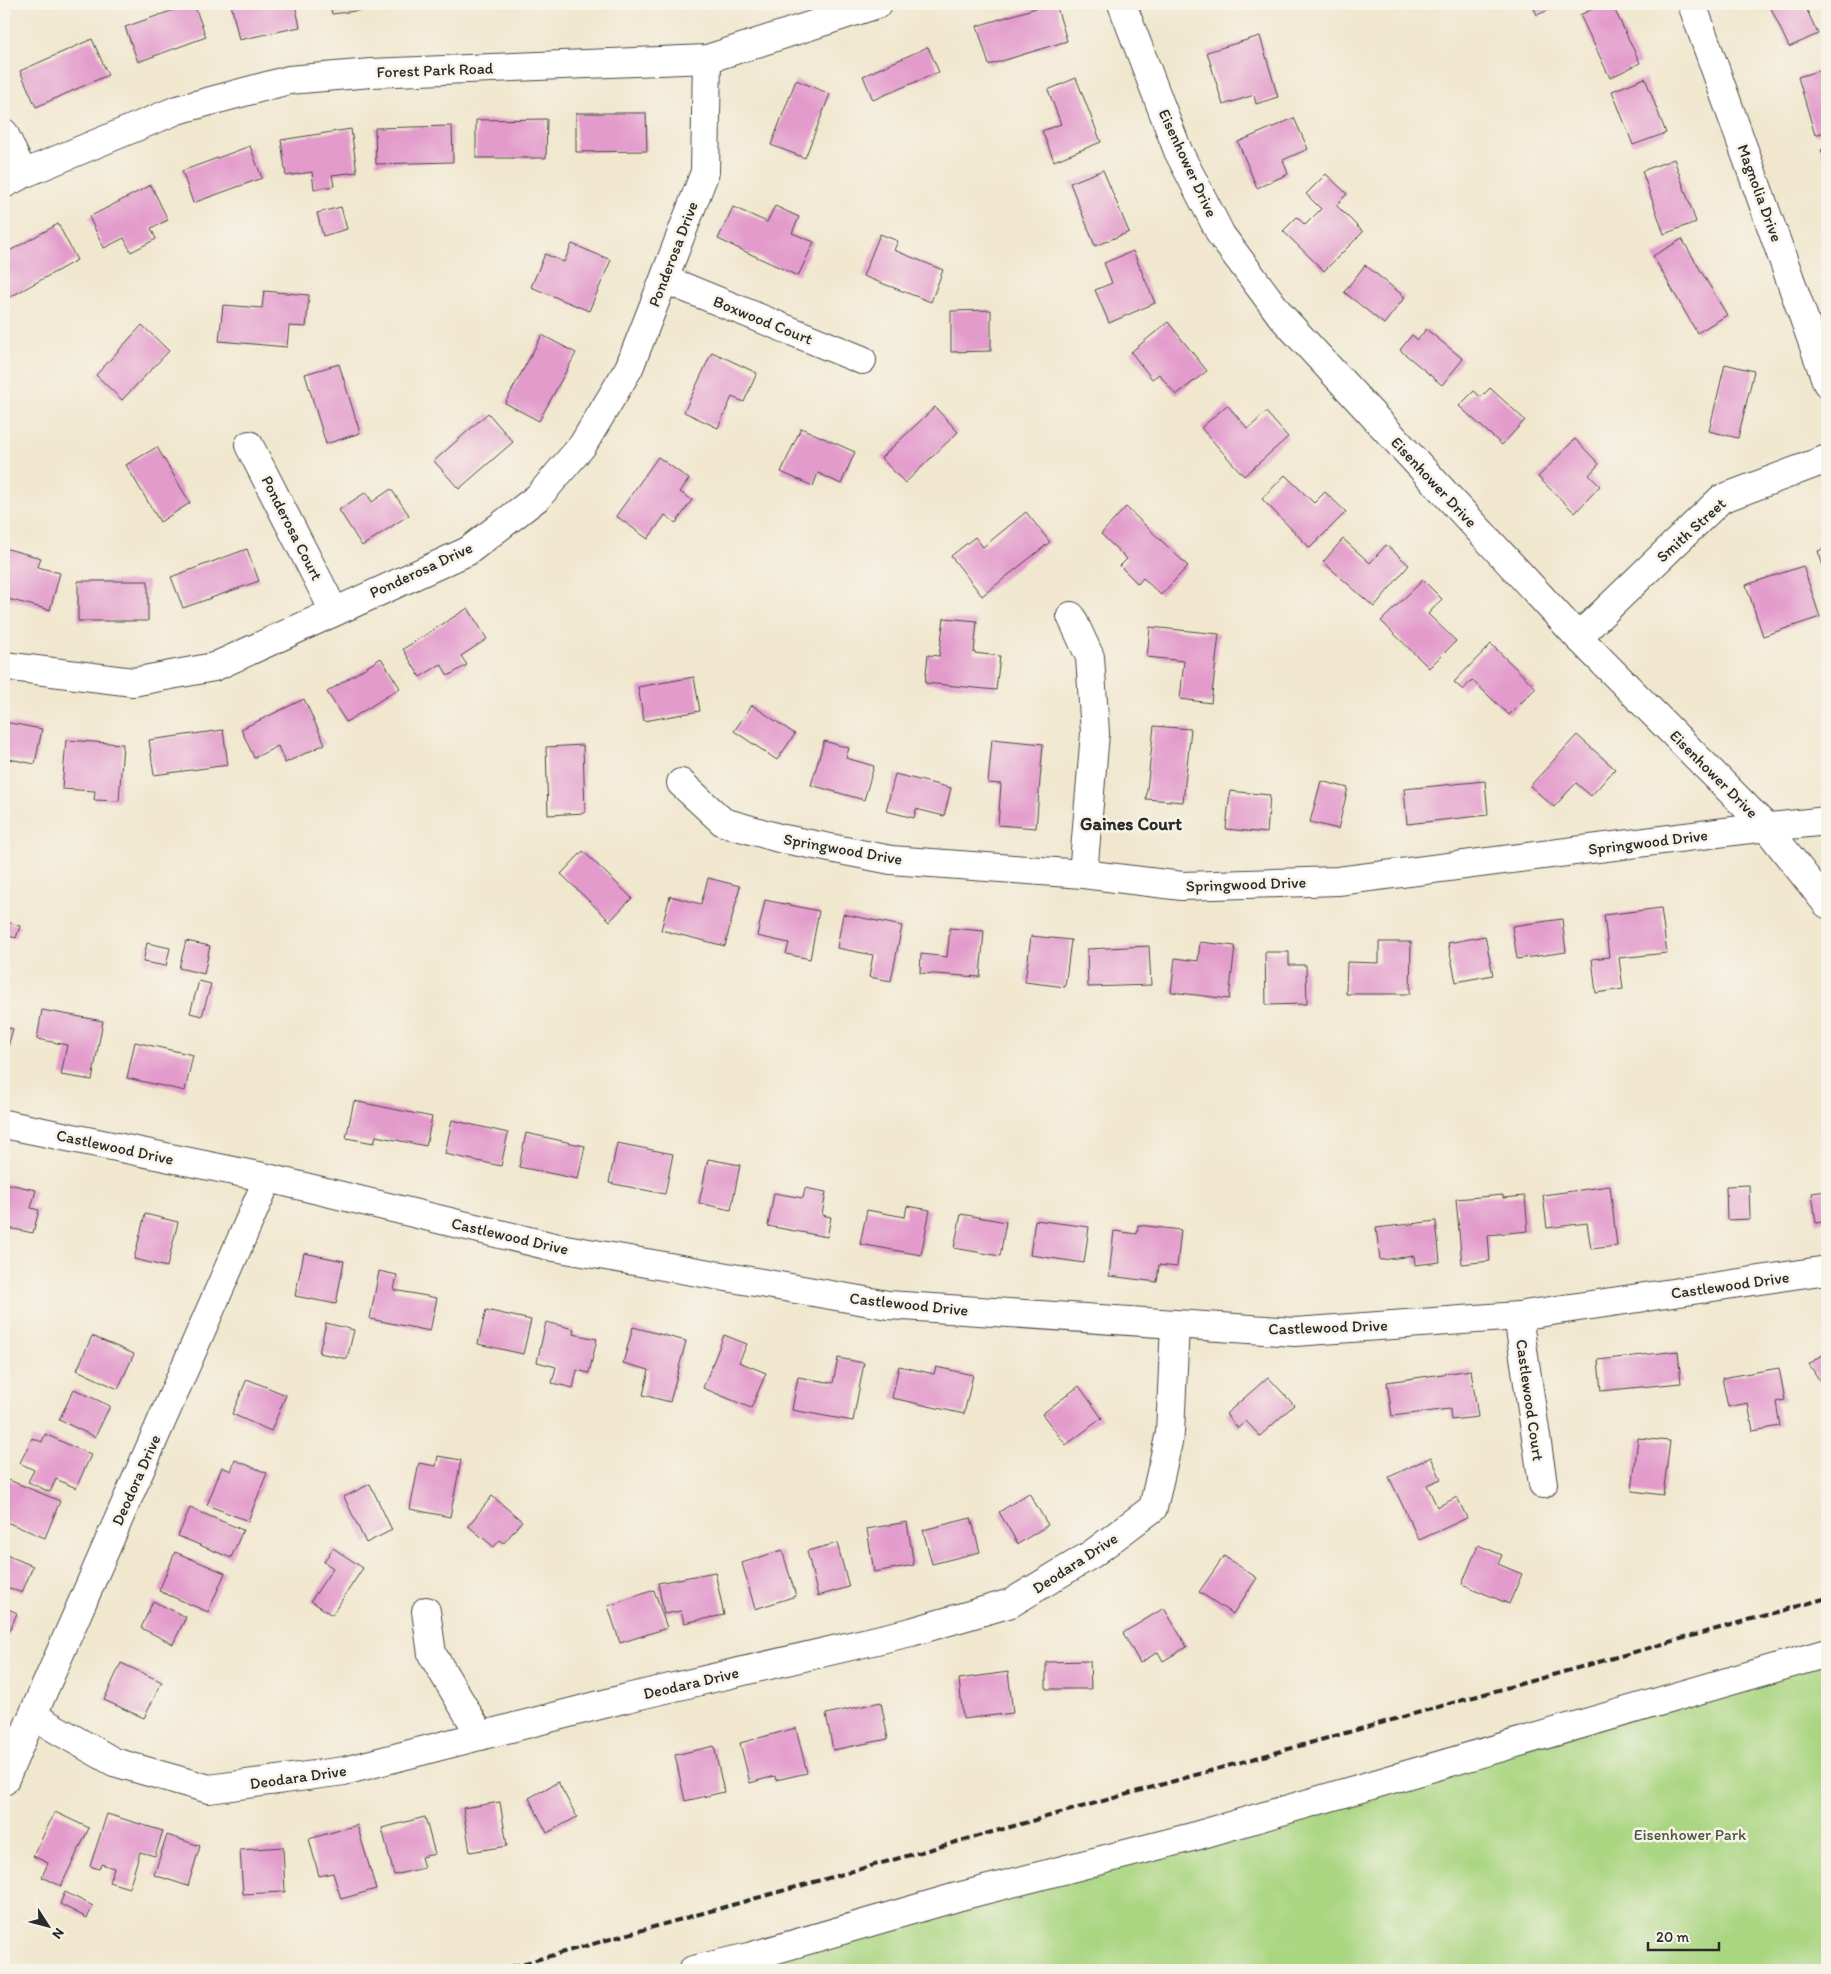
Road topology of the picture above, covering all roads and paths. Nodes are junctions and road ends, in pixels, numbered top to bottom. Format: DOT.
graph roads {
  1 [pos="878,4"];
  2 [pos="1122,4"];
  3 [pos="1692,4"];
  4 [pos="707,59"];
  5 [pos="4,133"];
  6 [pos="14,179"];
  7 [pos="664,279"];
  8 [pos="862,360"];
  9 [pos="1827,383"];
  10 [pos="250,445"];
  11 [pos="1827,459"];
  12 [pos="334,611"];
  13 [pos="1071,616"];
  14 [pos="1578,637"];
  15 [pos="4,666"];
  16 [pos="681,783"];
  17 [pos="1827,821"];
  18 [pos="1766,827"];
  19 [pos="1083,874"];
  20 [pos="1827,904"];
  21 [pos="4,1124"];
  22 [pos="268,1178"];
  23 [pos="1827,1270"];
  24 [pos="1518,1316"];
  25 [pos="1176,1325"];
  26 [pos="1543,1484"];
  27 [pos="426,1611"];
  28 [pos="1827,1653"];
  29 [pos="33,1716"];
  30 [pos="481,1736"];
  31 [pos="4,1781"];
  32 [pos="693,1970"];
  1 -- 4 [label="street, Forest Park Road"];
  2 -- 14 [label="street, Eisenhower Drive"];
  3 -- 9 [label="street, Magnolia Drive"];
  4 -- 6 [label="street, Forest Park Road"];
  4 -- 7 [label="street, Ponderosa Drive"];
  5 -- 6 [label="street"];
  7 -- 8 [label="street, Boxwood Court"];
  7 -- 12 [label="street, Ponderosa Drive"];
  10 -- 12 [label="street, Ponderosa Court"];
  11 -- 14 [label="street, Smith Street"];
  12 -- 15 [label="street, Ponderosa Drive"];
  13 -- 19 [label="street"];
  14 -- 18 [label="street, Eisenhower Drive"];
  16 -- 19 [label="street, Springwood Drive"];
  17 -- 18 [label="street, Springwood Drive"];
  18 -- 19 [label="street, Springwood Drive"];
  18 -- 20 [label="street, Eisenhower Drive"];
  21 -- 22 [label="street, Castlewood Drive"];
  22 -- 25 [label="street, Castlewood Drive"];
  22 -- 29 [label="street, Deodora Drive"];
  23 -- 24 [label="street, Castlewood Drive"];
  24 -- 25 [label="street, Castlewood Drive"];
  24 -- 26 [label="street, Castlewood Court"];
  25 -- 30 [label="street, Deodara Drive"];
  27 -- 30 [label="street"];
  28 -- 32 [label="street"];
  29 -- 30 [label="street, Deodara Drive"];
  29 -- 31 [label="street, Deodora Drive"];
}
